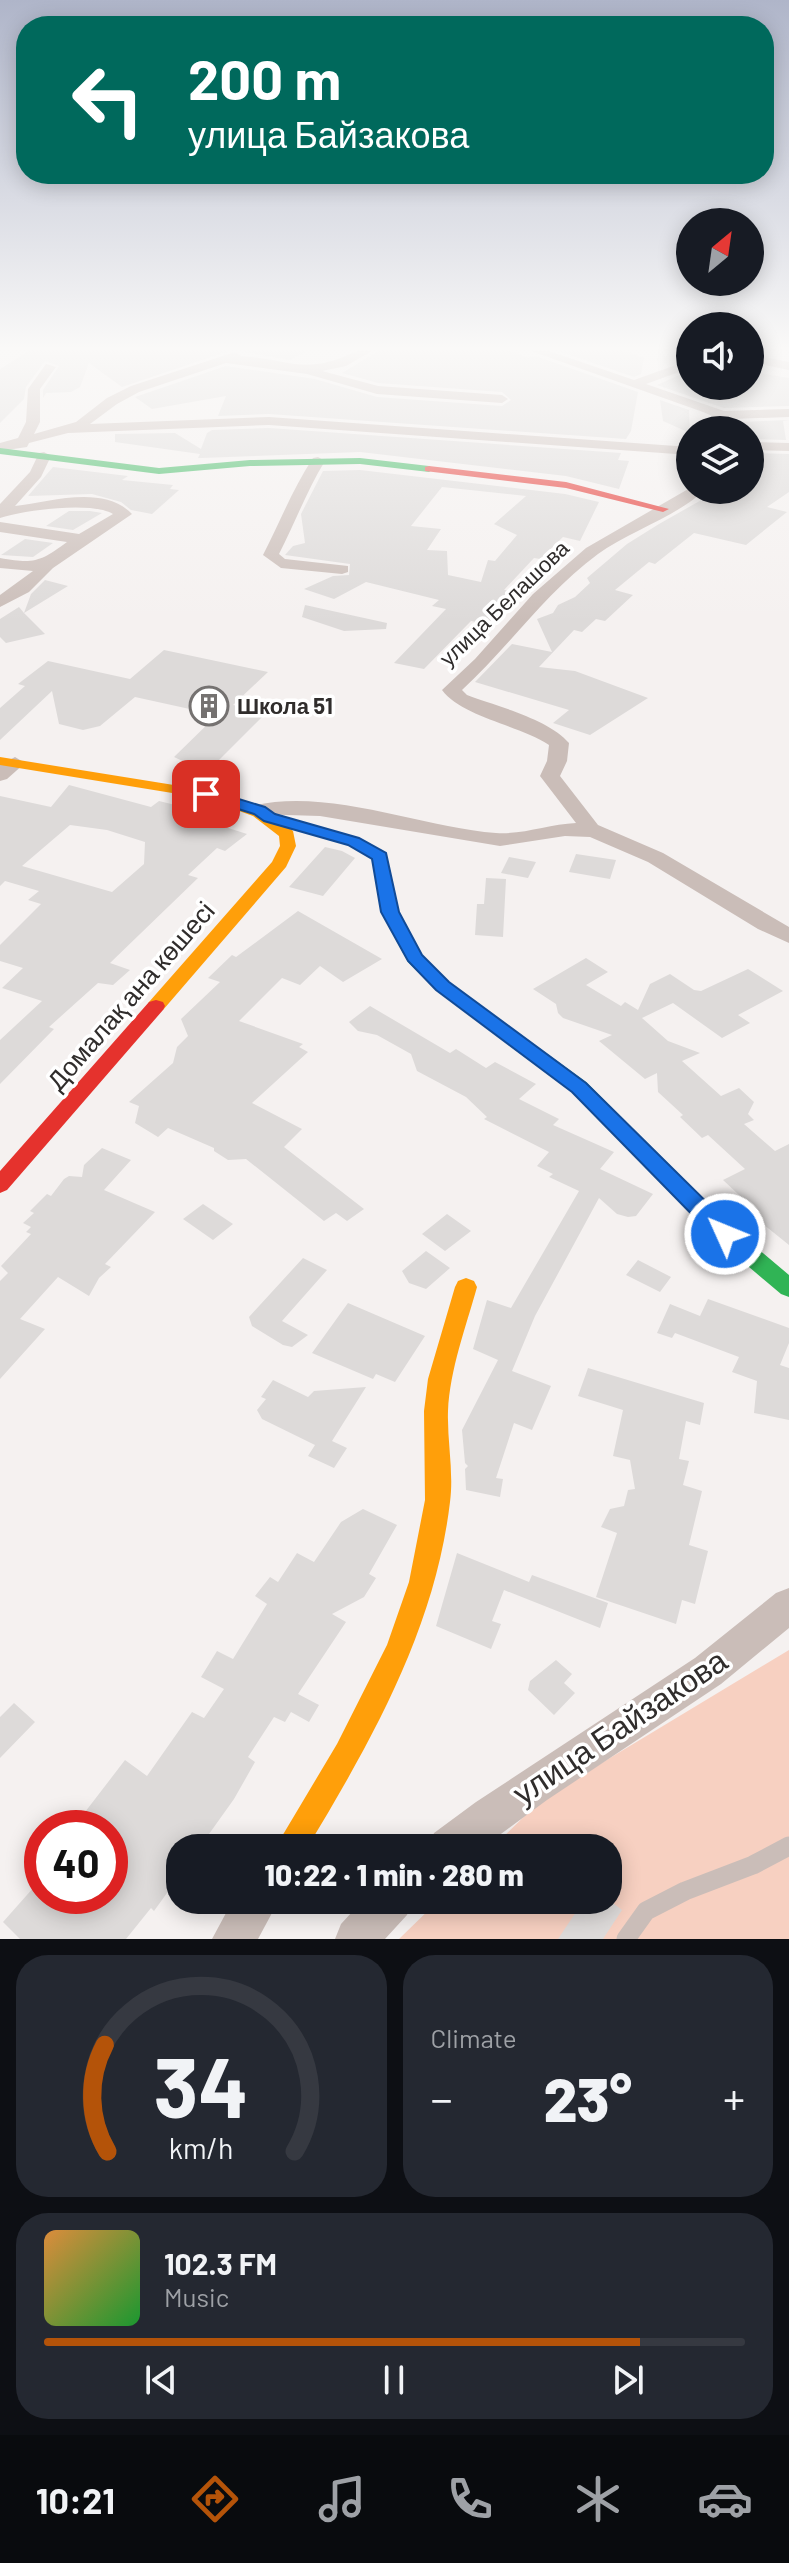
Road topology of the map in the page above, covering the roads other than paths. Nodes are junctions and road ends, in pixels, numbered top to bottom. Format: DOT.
graph roads {
  1 [pos="33,441"];
  2 [pos="49,441"];
  3 [pos="556,441"];
  4 [pos="764,446"];
  5 [pos="789,447"];
  6 [pos="0,449"];
  7 [pos="676,450"];
  8 [pos="33,452"];
  9 [pos="774,453"];
  10 [pos="764,457"];
  11 [pos="318,461"];
  12 [pos="676,502"];
  13 [pos="663,509"];
  14 [pos="1,517"];
  15 [pos="81,539"];
  16 [pos="0,563"];
  17 [pos="46,565"];
  18 [pos="342,569"];
  19 [pos="0,602"];
  20 [pos="5,766"];
  21 [pos="264,814"];
  22 [pos="589,830"];
  23 [pos="789,936"];
  24 [pos="0,1185"];
  25 [pos="466,1287"];
  26 [pos="789,1288"];
  27 [pos="789,1605"];
  28 [pos="298,1834"];
  29 [pos="466,1834"];
  30 [pos="789,1846"];
  31 [pos="249,1914"];
  32 [pos="379,1914"];
  33 [pos="233,1939"];
  34 [pos="356,1939"];
  35 [pos="626,1939"];
  1 -- 8 [label="street"];
  2 -- 8 [label="street"];
  3 -- 7 [label="street"];
  4 -- 5 [label="street"];
  6 -- 8 [label="street"];
  8 -- 11 [label="street"];
  8 -- 14 [label="street"];
  9 -- 10 [label="street"];
  11 -- 13 [label="street"];
  11 -- 18 [label="street"];
  12 -- 13 [label="street, улица Белашова"];
  13 -- 22 [label="street, улица Белашова"];
  14 -- 15 [label="street"];
  14 -- 15 [label="street"];
  15 -- 17 [label="street"];
  16 -- 17 [label="street"];
  17 -- 19 [label="street"];
  20 -- 21 [label="street"];
  21 -- 22 [label="street"];
  21 -- 24 [label="street, Домалақ ана көшесі"];
  21 -- 26 [label="street"];
  22 -- 23 [label="street"];
  25 -- 28 [label="street"];
  27 -- 29 [label="street, улица Байзакова"];
  30 -- 35 [label="lane"];
  31 -- 33 [label="street"];
  32 -- 34 [label="street"];
}
